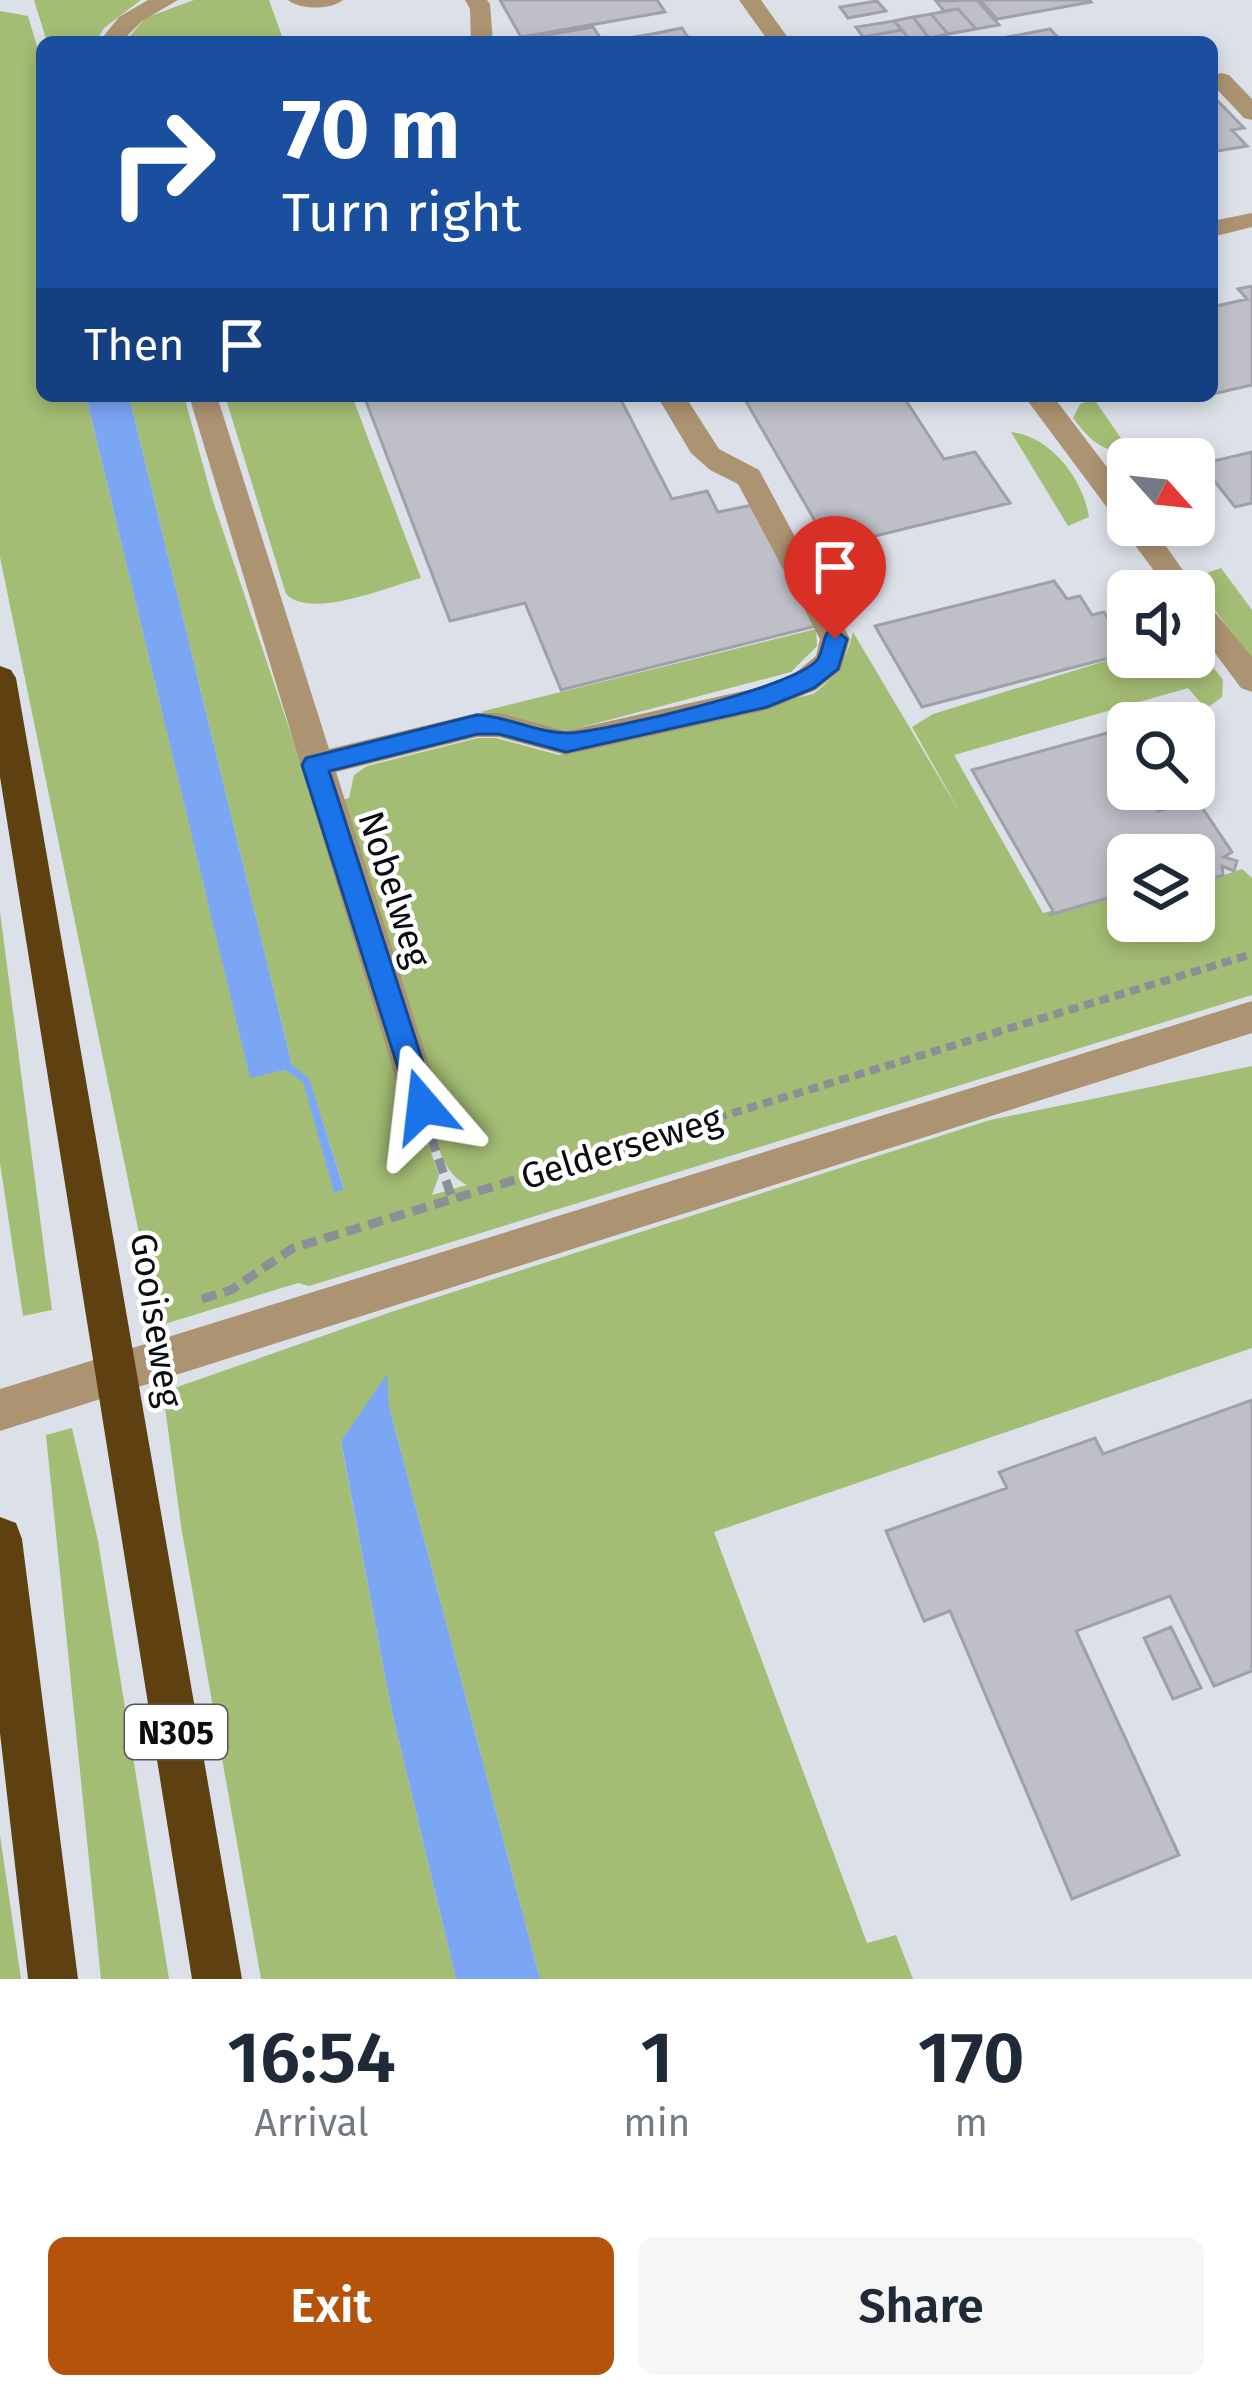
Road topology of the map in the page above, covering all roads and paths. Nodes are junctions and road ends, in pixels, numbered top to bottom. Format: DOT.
graph roads {
  1 [pos="167,0"];
  2 [pos="299,0"];
  3 [pos="332,0"];
  4 [pos="476,0"];
  5 [pos="750,0"];
  6 [pos="114,36"];
  7 [pos="480,36"];
  8 [pos="776,36"];
  9 [pos="1221,80"];
  10 [pos="1252,112"];
  11 [pos="1252,220"];
  12 [pos="1218,228"];
  13 [pos="205,402"];
  14 [pos="674,402"];
  15 [pos="1042,402"];
  16 [pos="1107,488"];
  17 [pos="1151,546"];
  18 [pos="1169,570"];
  19 [pos="1215,631"];
  20 [pos="0,677"];
  21 [pos="1252,680"];
  22 [pos="314,765"];
  23 [pos="1252,954"];
  24 [pos="1252,1017"];
  25 [pos="423,1106"];
  26 [pos="452,1198"];
  27 [pos="190,1303"];
  28 [pos="0,1410"];
  29 [pos="2,1557"];
  30 [pos="53,1979"];
  31 [pos="217,1979"];
  1 -- 6 [label="street"];
  2 -- 3 [label="street"];
  4 -- 7 [label="street"];
  5 -- 8 [label="street"];
  9 -- 10 [label="street"];
  11 -- 12 [label="street"];
  13 -- 22 [label="street, Nobelweg"];
  14 -- 22 [label="street"];
  15 -- 16 [label="street"];
  17 -- 18 [label="street"];
  19 -- 21 [label="street"];
  20 -- 31 [label="highway, Gooiseweg / N305"];
  22 -- 25 [label="street, Nobelweg"];
  23 -- 26 [label="path, Gelderseweg"];
  24 -- 28 [label="street, Gelderseweg"];
  25 -- 26 [label="path"];
  26 -- 27 [label="path, Gelderseweg"];
  29 -- 30 [label="highway"];
}
